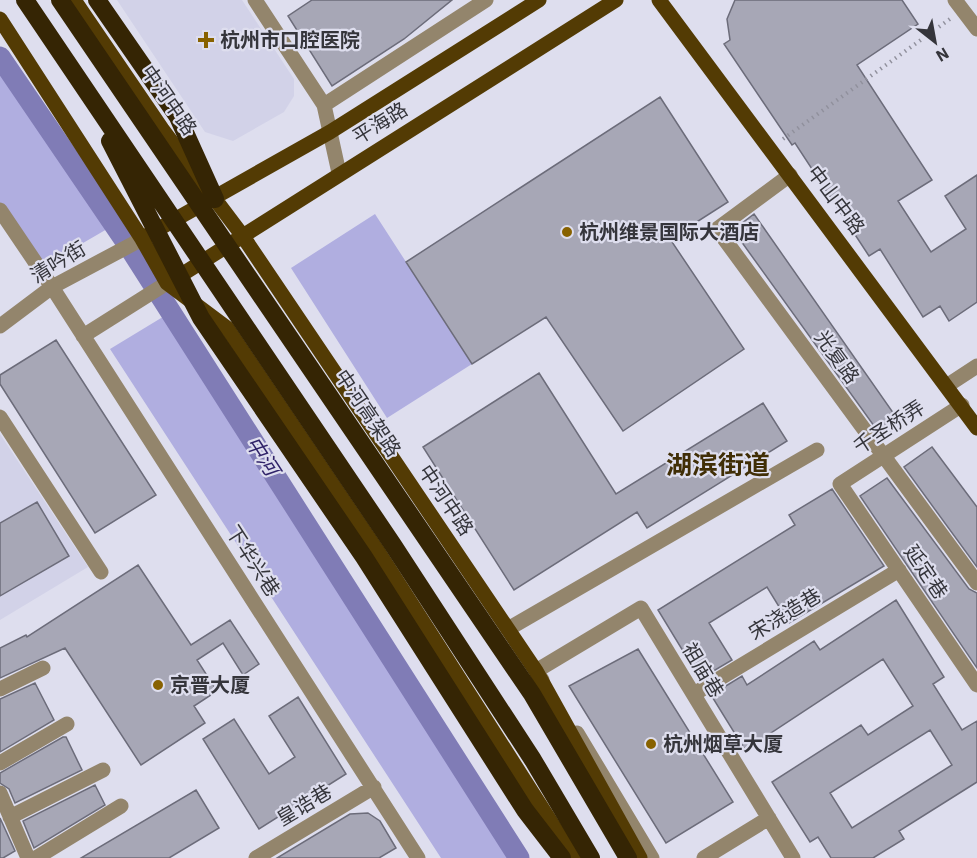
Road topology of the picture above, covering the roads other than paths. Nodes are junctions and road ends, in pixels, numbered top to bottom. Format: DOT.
graph roads {
  1 [pos="25,0"];
  2 [pos="60,0"];
  3 [pos="74,0"];
  4 [pos="97,0"];
  5 [pos="255,0"];
  6 [pos="486,0"];
  7 [pos="539,0"];
  8 [pos="616,0"];
  9 [pos="659,0"];
  10 [pos="959,5"];
  11 [pos="0,19"];
  12 [pos="977,29"];
  13 [pos="70,65"];
  14 [pos="324,105"];
  15 [pos="330,132"];
  16 [pos="339,173"];
  17 [pos="790,175"];
  18 [pos="215,199"];
  19 [pos="0,210"];
  20 [pos="242,235"];
  21 [pos="142,239"];
  22 [pos="167,283"];
  23 [pos="52,286"];
  24 [pos="0,326"];
  25 [pos="83,336"];
  26 [pos="977,366"];
  27 [pos="948,385"];
  28 [pos="962,405"];
  29 [pos="0,417"];
  30 [pos="977,428"];
  31 [pos="817,450"];
  32 [pos="884,456"];
  33 [pos="840,484"];
  34 [pos="899,570"];
  35 [pos="101,572"];
  36 [pos="977,583"];
  37 [pos="508,629"];
  38 [pos="43,668"];
  39 [pos="536,671"];
  40 [pos="977,685"];
  41 [pos="0,689"];
  42 [pos="694,694"];
  43 [pos="67,724"];
  44 [pos="0,763"];
  45 [pos="103,770"];
  46 [pos="374,788"];
  47 [pos="0,793"];
  48 [pos="120,806"];
  49 [pos="10,817"];
  50 [pos="769,818"];
  51 [pos="28,858"];
  52 [pos="36,858"];
  53 [pos="256,858"];
  54 [pos="418,858"];
  55 [pos="562,858"];
  56 [pos="574,858"];
  57 [pos="591,858"];
  58 [pos="628,858"];
  59 [pos="640,858"];
  60 [pos="652,858"];
  61 [pos="704,858"];
  62 [pos="793,858"];
  1 -- 13 [label="highway"];
  2 -- 58 [label="highway, 中河高架路"];
  3 -- 18 [label="main road, 中河中路"];
  4 -- 18 [label="highway"];
  5 -- 14 [label="street"];
  6 -- 14 [label="street"];
  7 -- 15 [label="main road, 平海路"];
  8 -- 16 [label="main road, 平海路"];
  9 -- 17 [label="main road, 中山中路"];
  10 -- 12 [label="street"];
  11 -- 21 [label="main road"];
  13 -- 55 [label="highway"];
  13 -- 57 [label="highway"];
  14 -- 15 [label="street"];
  15 -- 16 [label="street"];
  15 -- 18 [label="main road, 平海路"];
  16 -- 20 [label="main road, 平海路"];
  17 -- 27 [label="main road, 中山中路"];
  17 -- 32 [label="street, 光复路"];
  18 -- 20 [label="main road, 中河中路"];
  18 -- 21 [label="main road, 平海路"];
  19 -- 23 [label="street, 下华兴巷"];
  20 -- 22 [label="main road, 平海路"];
  20 -- 37 [label="main road, 中河中路"];
  21 -- 22 [label="main road"];
  21 -- 23 [label="street, 清吟街"];
  22 -- 25 [label="street"];
  22 -- 56 [label="main road"];
  23 -- 24 [label="street, 清吟街"];
  23 -- 25 [label="street, 下华兴巷"];
  25 -- 46 [label="street, 下华兴巷"];
  26 -- 27 [label="street"];
  27 -- 28 [label="main road, 中山中路"];
  28 -- 30 [label="main road, 中山中路"];
  28 -- 32 [label="street, 千圣桥弄"];
  29 -- 35 [label="street"];
  31 -- 37 [label="street"];
  32 -- 33 [label="street, 千圣桥弄"];
  32 -- 36 [label="street, 光复路"];
  33 -- 34 [label="street, 延定巷"];
  34 -- 40 [label="street, 延定巷"];
  34 -- 42 [label="street, 宋浇造巷"];
  37 -- 39 [label="main road, 中河中路"];
  38 -- 41 [label="street"];
  39 -- 42 [label="street, 祖庙巷"];
  39 -- 59 [label="main road, 中河中路"];
  39 -- 60 [label="street"];
  42 -- 50 [label="street, 祖庙巷"];
  43 -- 44 [label="street"];
  45 -- 49 [label="street"];
  46 -- 53 [label="street, 皇诰巷"];
  46 -- 54 [label="street, 下华兴巷"];
  47 -- 49 [label="street"];
  48 -- 52 [label="street"];
  49 -- 51 [label="street"];
  50 -- 61 [label="street"];
  50 -- 62 [label="street, 祖庙巷"];
}
